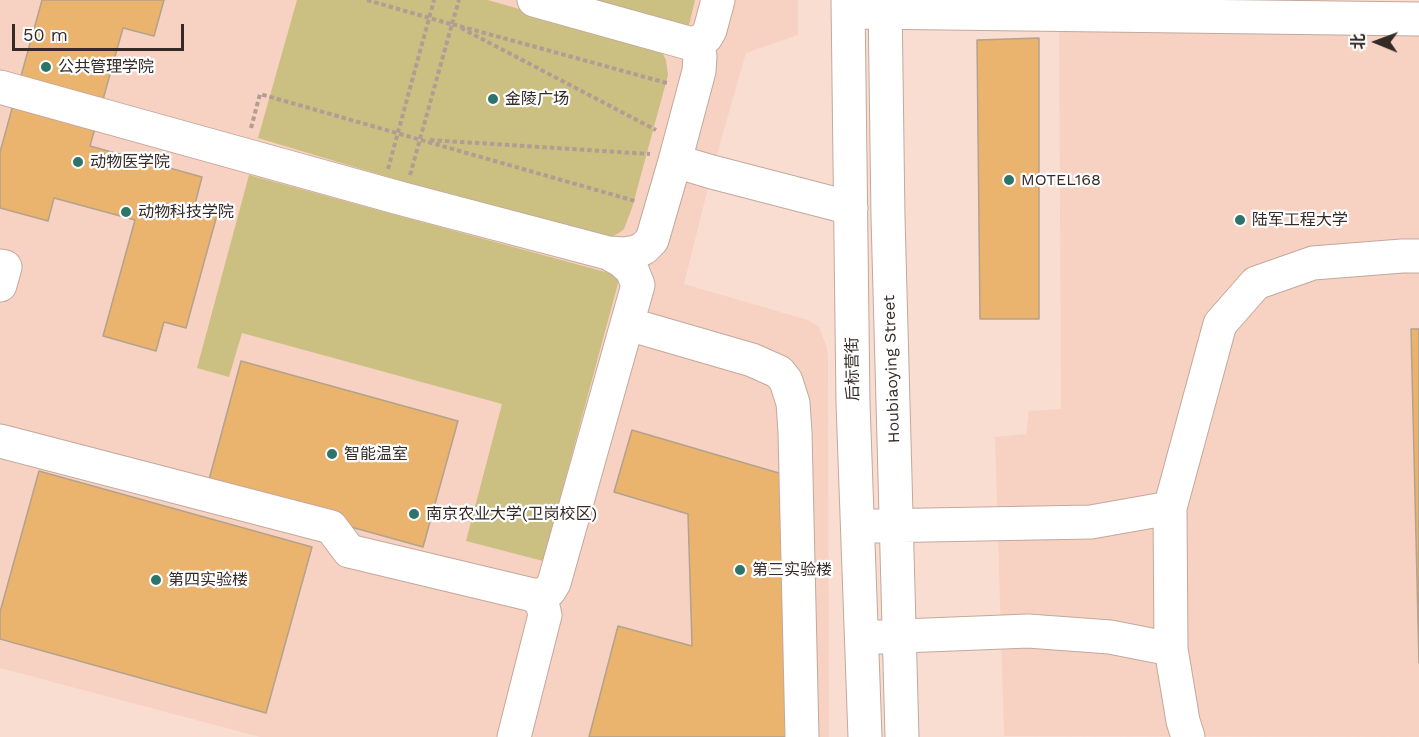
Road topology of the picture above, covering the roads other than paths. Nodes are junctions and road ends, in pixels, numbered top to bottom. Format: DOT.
graph roads {
  1 [pos="534,0"];
  2 [pos="718,0"];
  3 [pos="848,6"];
  4 [pos="885,6"];
  5 [pos="1419,19"];
  6 [pos="692,44"];
  7 [pos="0,87"];
  8 [pos="887,147"];
  9 [pos="850,148"];
  10 [pos="664,158"];
  11 [pos="851,208"];
  12 [pos="608,253"];
  13 [pos="1410,256"];
  14 [pos="0,266"];
  15 [pos="0,285"];
  16 [pos="628,324"];
  17 [pos="0,441"];
  18 [pos="1170,508"];
  19 [pos="897,525"];
  20 [pos="857,527"];
  21 [pos="533,595"];
  22 [pos="899,636"];
  23 [pos="861,638"];
  24 [pos="1171,649"];
  25 [pos="514,737"];
  26 [pos="802,737"];
  27 [pos="865,737"];
  28 [pos="902,737"];
  29 [pos="1188,737"];
  1 -- 6 [label="street"];
  2 -- 6 [label="street"];
  3 -- 4 [label="street"];
  3 -- 9 [label="street, 后标营街"];
  4 -- 5 [label="street"];
  4 -- 8 [label="street, Houbiaoying Street"];
  6 -- 10 [label="street"];
  7 -- 12 [label="street"];
  8 -- 9 [label="street"];
  8 -- 19 [label="street, Houbiaoying Street"];
  9 -- 11 [label="street, 后标营街"];
  10 -- 11 [label="street"];
  10 -- 12 [label="street"];
  11 -- 20 [label="street, 后标营街"];
  12 -- 16 [label="street"];
  13 -- 18 [label="street"];
  14 -- 15 [label="street"];
  16 -- 21 [label="street"];
  16 -- 26 [label="street"];
  17 -- 21 [label="street"];
  18 -- 19 [label="street"];
  18 -- 24 [label="street"];
  19 -- 20 [label="street"];
  19 -- 22 [label="street, Houbiaoying Street"];
  20 -- 23 [label="street, 后标营街"];
  21 -- 25 [label="street"];
  22 -- 23 [label="street"];
  22 -- 24 [label="street"];
  22 -- 28 [label="street, Houbiaoying Street"];
  23 -- 27 [label="street, 后标营街"];
  24 -- 29 [label="street"];
}
